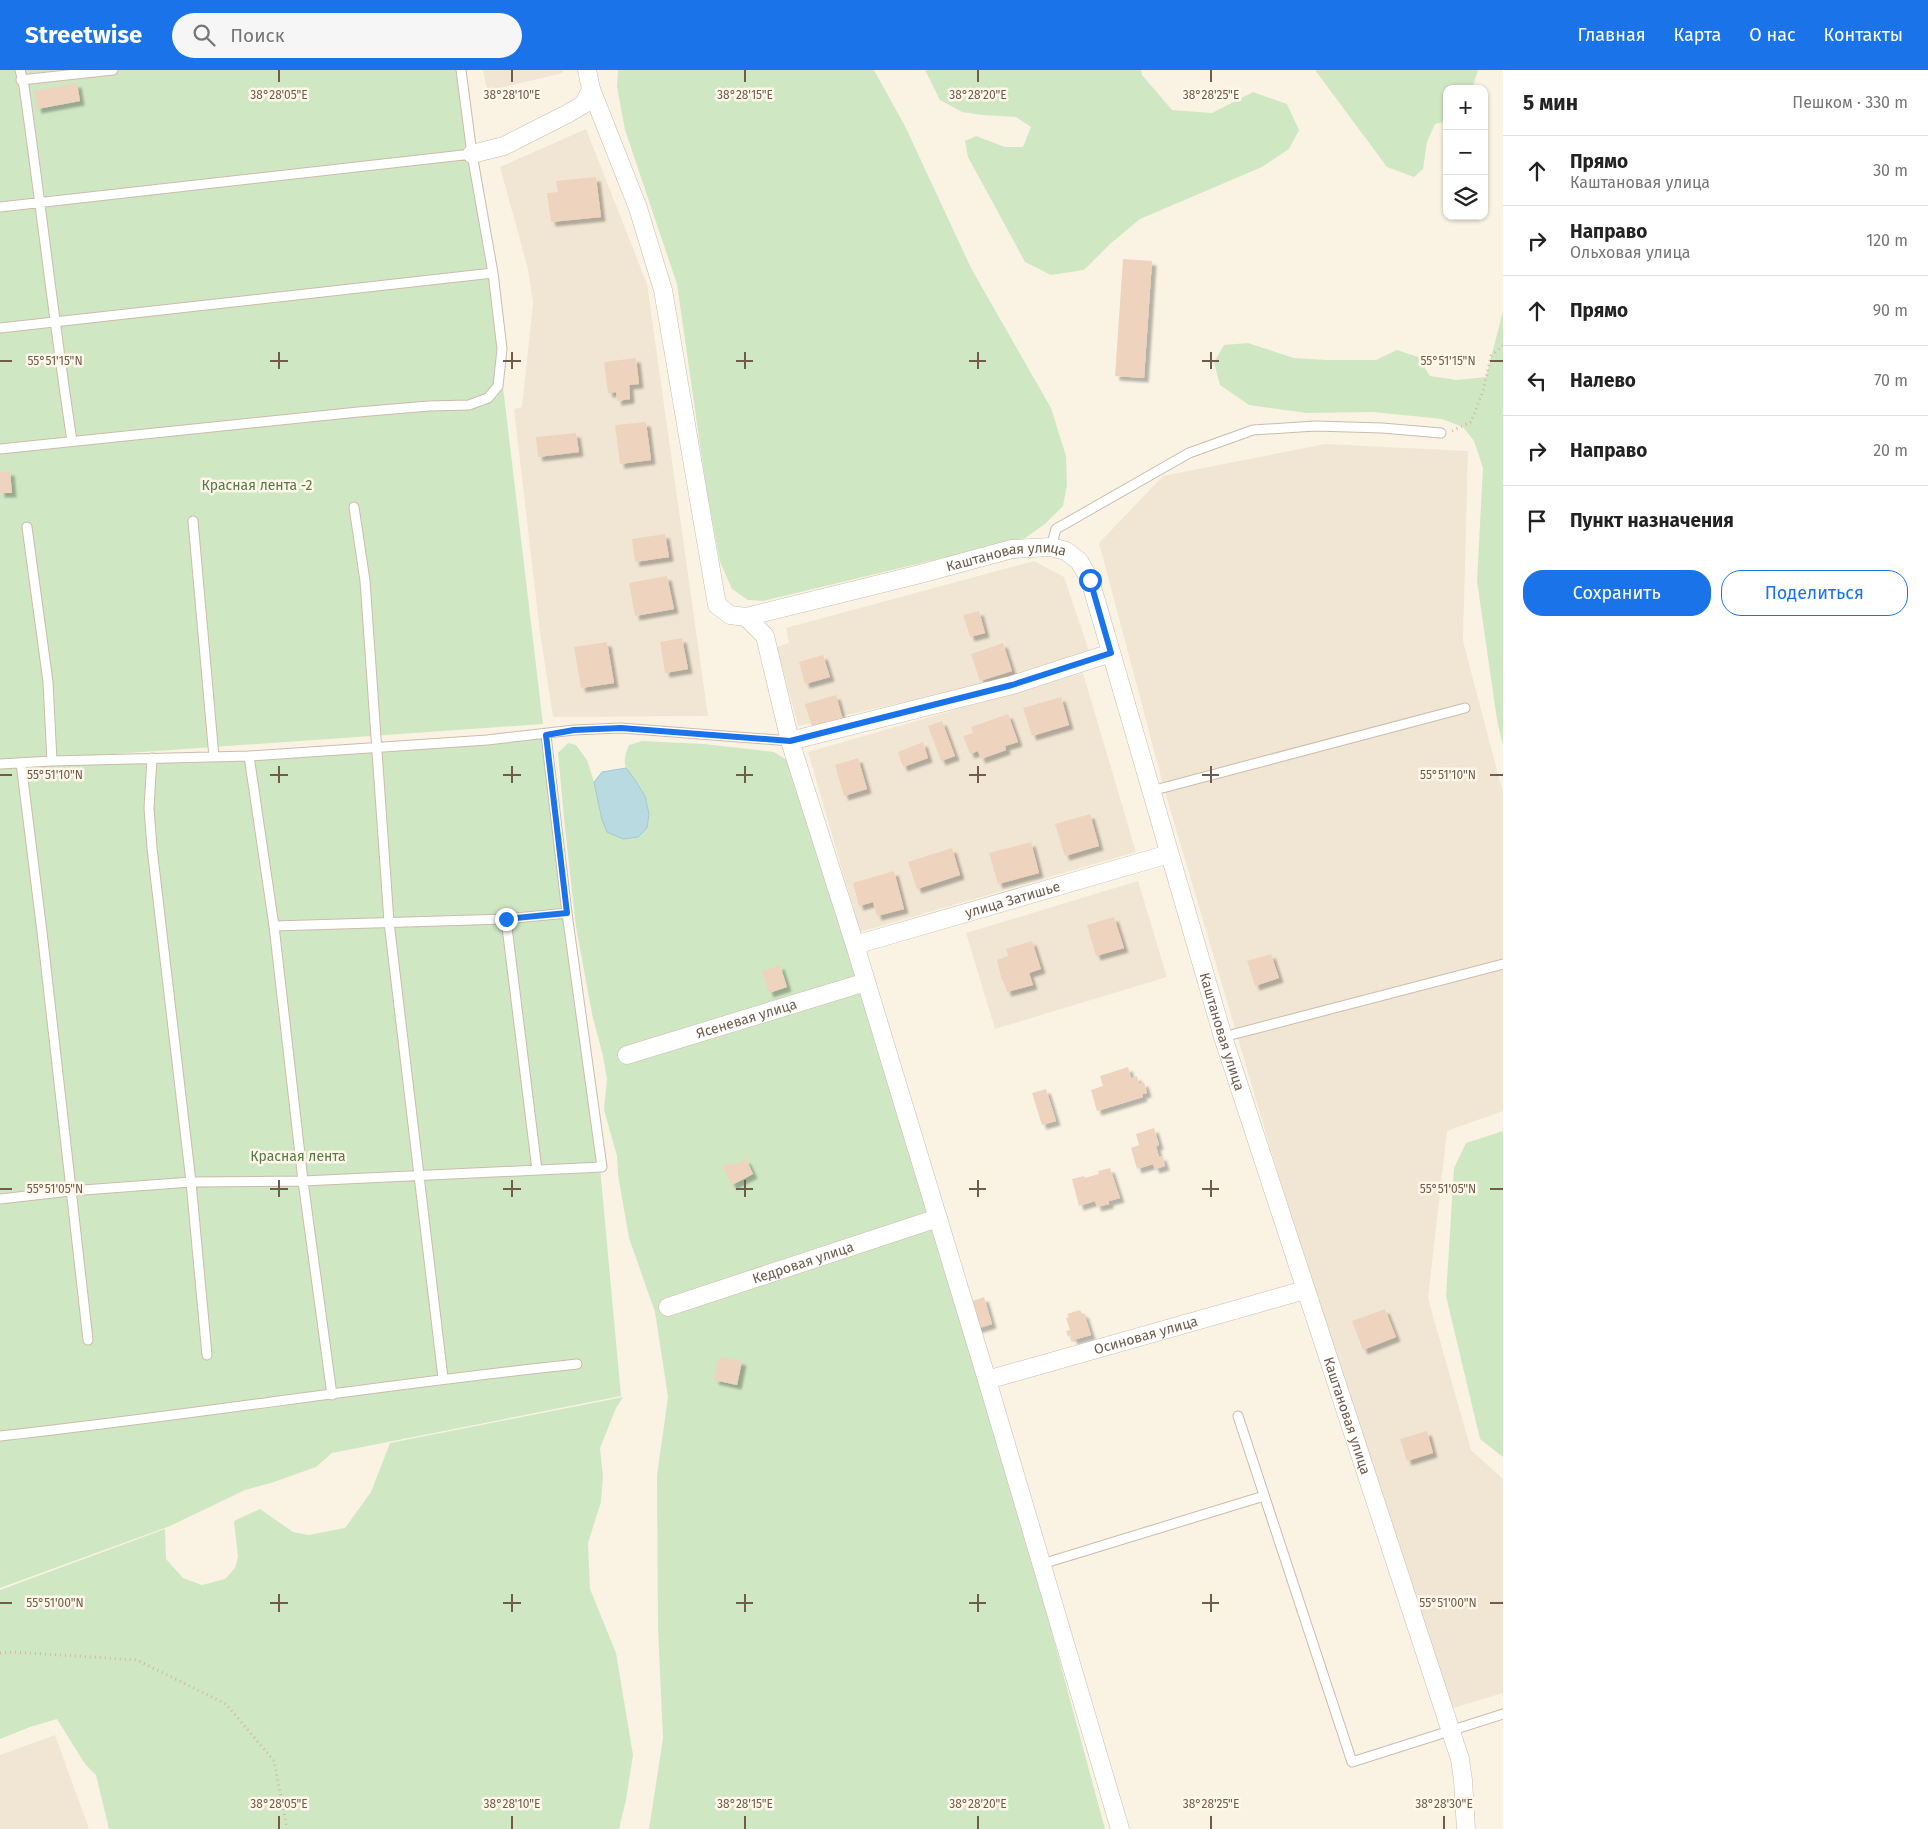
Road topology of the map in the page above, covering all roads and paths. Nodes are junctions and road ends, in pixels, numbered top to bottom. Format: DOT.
graph roads {
  1 [pos="113,70"];
  2 [pos="461,70"];
  3 [pos="587,70"];
  4 [pos="20,75"];
  5 [pos="591,88"];
  6 [pos="472,154"];
  7 [pos="40,202"];
  8 [pos="0,207"];
  9 [pos="494,273"];
  10 [pos="54,321"];
  11 [pos="0,328"];
  12 [pos="1503,345"];
  13 [pos="1441,433"];
  14 [pos="72,441"];
  15 [pos="0,450"];
  16 [pos="354,506"];
  17 [pos="193,521"];
  18 [pos="27,527"];
  19 [pos="1051,547"];
  20 [pos="746,616"];
  21 [pos="1111,653"];
  22 [pos="1465,708"];
  23 [pos="546,735"];
  24 [pos="790,741"];
  25 [pos="376,748"];
  26 [pos="249,756"];
  27 [pos="214,757"];
  28 [pos="152,758"];
  29 [pos="52,761"];
  30 [pos="21,763"];
  31 [pos="0,764"];
  32 [pos="1151,791"];
  33 [pos="1169,854"];
  34 [pos="567,913"];
  35 [pos="506,919"];
  36 [pos="389,922"];
  37 [pos="274,926"];
  38 [pos="855,945"];
  39 [pos="1503,964"];
  40 [pos="866,982"];
  41 [pos="1223,1037"];
  42 [pos="627,1055"];
  43 [pos="537,1170"];
  44 [pos="420,1175"];
  45 [pos="303,1181"];
  46 [pos="191,1182"];
  47 [pos="70,1191"];
  48 [pos="0,1199"];
  49 [pos="938,1218"];
  50 [pos="1305,1290"];
  51 [pos="668,1307"];
  52 [pos="88,1340"];
  53 [pos="207,1355"];
  54 [pos="577,1364"];
  55 [pos="444,1378"];
  56 [pos="987,1380"];
  57 [pos="332,1395"];
  58 [pos="1238,1416"];
  59 [pos="0,1436"];
  60 [pos="1264,1496"];
  61 [pos="1042,1564"];
  62 [pos="0,1654"];
  63 [pos="1503,1714"];
  64 [pos="1451,1732"];
  65 [pos="287,1829"];
  66 [pos="1120,1829"];
  67 [pos="1466,1829"];
  1 -- 4 [label="lane"];
  2 -- 6 [label="lane"];
  3 -- 5 [label="street"];
  4 -- 7 [label="lane"];
  5 -- 6 [label="street"];
  5 -- 20 [label="street"];
  6 -- 7 [label="lane"];
  6 -- 9 [label="lane"];
  7 -- 8 [label="lane"];
  7 -- 10 [label="lane"];
  9 -- 10 [label="lane"];
  9 -- 14 [label="lane"];
  10 -- 11 [label="lane"];
  10 -- 14 [label="lane"];
  12 -- 13 [label="path"];
  13 -- 19 [label="lane"];
  14 -- 15 [label="lane"];
  16 -- 25 [label="lane"];
  17 -- 27 [label="lane"];
  18 -- 29 [label="lane"];
  19 -- 20 [label="street, Каштановая улица"];
  19 -- 21 [label="street, Каштановая улица"];
  20 -- 24 [label="street"];
  21 -- 24 [label="street"];
  21 -- 32 [label="street, Каштановая улица"];
  22 -- 32 [label="lane"];
  23 -- 24 [label="lane"];
  23 -- 25 [label="lane"];
  23 -- 34 [label="lane"];
  24 -- 38 [label="street"];
  25 -- 26 [label="lane"];
  25 -- 36 [label="lane"];
  26 -- 27 [label="lane"];
  26 -- 37 [label="lane"];
  27 -- 28 [label="lane"];
  28 -- 29 [label="lane"];
  28 -- 46 [label="lane"];
  29 -- 30 [label="lane"];
  30 -- 31 [label="lane"];
  30 -- 47 [label="lane"];
  32 -- 33 [label="street, Каштановая улица"];
  33 -- 38 [label="street, улица Затишье"];
  33 -- 41 [label="street, Каштановая улица"];
  34 -- 35 [label="lane"];
  34 -- 43 [label="lane"];
  35 -- 36 [label="lane"];
  35 -- 43 [label="lane"];
  36 -- 37 [label="lane"];
  36 -- 44 [label="lane"];
  37 -- 45 [label="lane"];
  38 -- 40 [label="street"];
  39 -- 41 [label="lane"];
  40 -- 42 [label="street, Ясеневая улица"];
  40 -- 49 [label="street"];
  41 -- 50 [label="street, Каштановая улица"];
  43 -- 44 [label="lane"];
  44 -- 45 [label="lane"];
  44 -- 55 [label="lane"];
  45 -- 46 [label="lane"];
  45 -- 57 [label="lane"];
  46 -- 47 [label="lane"];
  46 -- 53 [label="lane"];
  47 -- 48 [label="lane"];
  47 -- 52 [label="lane"];
  49 -- 51 [label="street, Кедровая улица"];
  49 -- 56 [label="street"];
  50 -- 56 [label="street, Осиновая улица"];
  50 -- 64 [label="street, Каштановая улица"];
  54 -- 55 [label="lane"];
  55 -- 57 [label="lane"];
  56 -- 61 [label="street"];
  57 -- 59 [label="lane"];
  58 -- 60 [label="lane"];
  60 -- 61 [label="lane"];
  60 -- 64 [label="lane"];
  61 -- 66 [label="street"];
  62 -- 65 [label="path"];
  63 -- 64 [label="lane"];
  64 -- 67 [label="street, Каштановая улица"];
}
